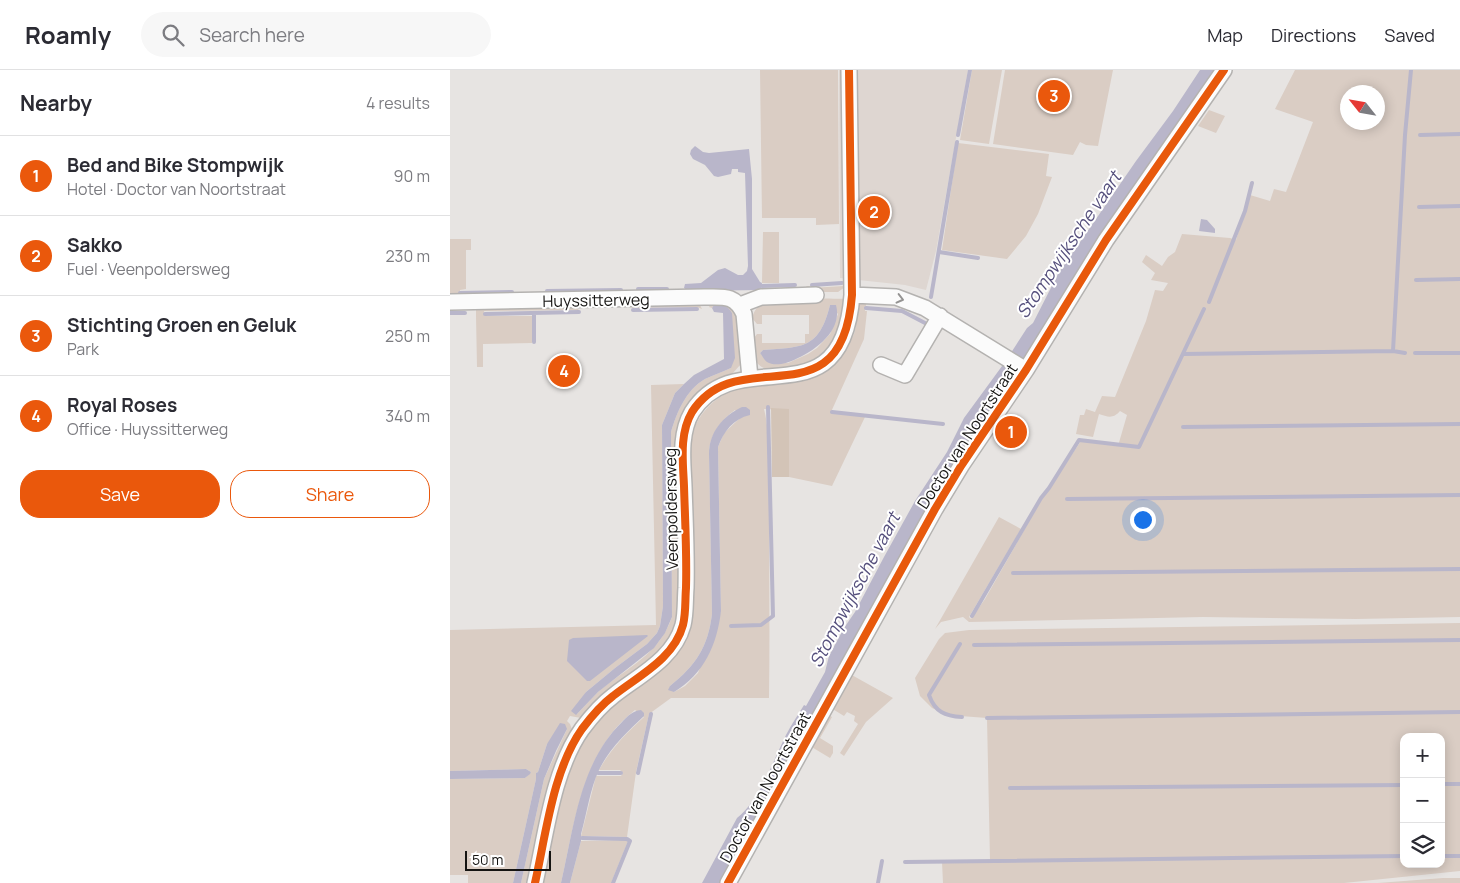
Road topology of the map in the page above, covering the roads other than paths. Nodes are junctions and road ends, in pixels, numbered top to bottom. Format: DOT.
graph roads {
  1 [pos="849,70"];
  2 [pos="1224,70"];
  3 [pos="816,295"];
  4 [pos="852,295"];
  5 [pos="450,302"];
  6 [pos="740,305"];
  7 [pos="940,316"];
  8 [pos="881,365"];
  9 [pos="1024,368"];
  10 [pos="750,378"];
  11 [pos="535,883"];
  12 [pos="728,883"];
  1 -- 4 [label="street, Veenpoldersweg"];
  2 -- 9 [label="street, Doctor van Noortstraat"];
  3 -- 6 [label="street"];
  4 -- 7 [label="street, one-way"];
  4 -- 10 [label="street, Veenpoldersweg"];
  5 -- 6 [label="street, Huyssitterweg"];
  6 -- 10 [label="street"];
  7 -- 8 [label="street"];
  7 -- 9 [label="street"];
  9 -- 12 [label="street, Doctor van Noortstraat"];
  10 -- 11 [label="street, Veenpoldersweg"];
}
